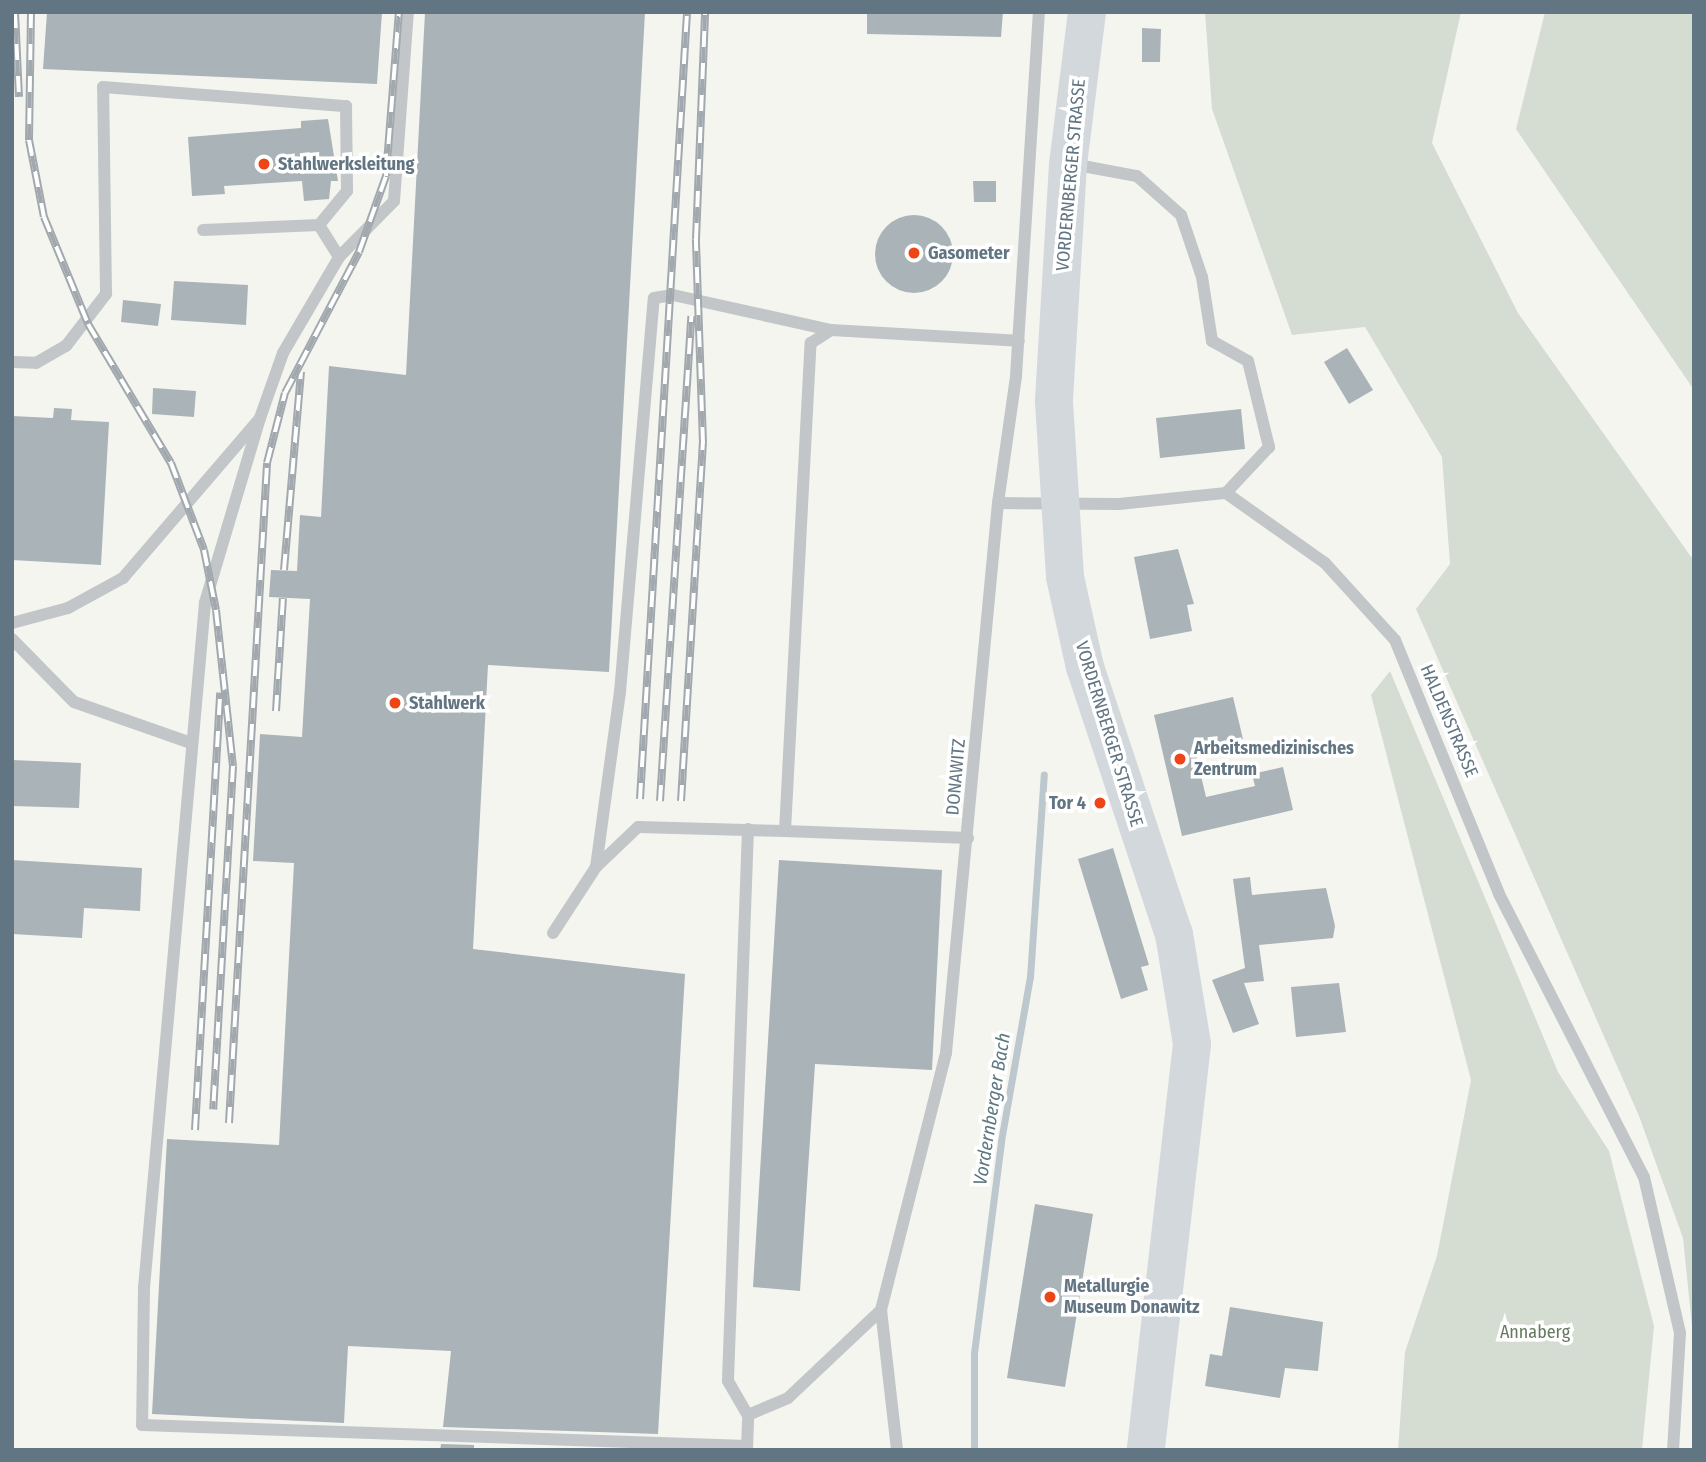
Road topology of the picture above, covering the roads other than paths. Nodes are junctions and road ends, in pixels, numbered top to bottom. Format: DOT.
graph roads {
  1 [pos="408,12"];
  2 [pos="1039,12"];
  3 [pos="1087,12"];
  4 [pos="1068,164"];
  5 [pos="319,225"];
  6 [pos="203,230"];
  7 [pos="339,257"];
  8 [pos="831,330"];
  9 [pos="1018,341"];
  10 [pos="12,362"];
  11 [pos="260,418"];
  12 [pos="1226,493"];
  13 [pos="998,503"];
  14 [pos="12,623"];
  15 [pos="12,639"];
  16 [pos="191,743"];
  17 [pos="748,829"];
  18 [pos="785,831"];
  19 [pos="968,838"];
  20 [pos="596,867"];
  21 [pos="553,933"];
  22 [pos="881,1310"];
  23 [pos="748,1415"];
  24 [pos="495,1443"];
  25 [pos="747,1448"];
  26 [pos="897,1450"];
  27 [pos="1146,1450"];
  28 [pos="1674,1450"];
  1 -- 7 [label="lane"];
  2 -- 9 [label="lane, DONAWITZ"];
  3 -- 4 [label="main road, VORDERNBERGER STRASSE"];
  4 -- 12 [label="lane"];
  4 -- 27 [label="main road, VORDERNBERGER STRASSE"];
  5 -- 6 [label="lane"];
  5 -- 7 [label="lane"];
  5 -- 10 [label="lane"];
  7 -- 11 [label="lane"];
  8 -- 9 [label="lane"];
  8 -- 18 [label="lane"];
  8 -- 20 [label="lane"];
  9 -- 13 [label="lane, DONAWITZ"];
  11 -- 14 [label="lane"];
  11 -- 16 [label="lane"];
  12 -- 13 [label="lane"];
  12 -- 28 [label="lane, HALDENSTRASSE"];
  13 -- 19 [label="lane, DONAWITZ"];
  15 -- 16 [label="lane"];
  16 -- 24 [label="lane"];
  17 -- 18 [label="lane"];
  17 -- 20 [label="lane"];
  17 -- 23 [label="lane"];
  18 -- 19 [label="lane"];
  19 -- 22 [label="lane, DONAWITZ"];
  20 -- 21 [label="lane"];
  22 -- 23 [label="lane"];
  22 -- 26 [label="lane"];
  23 -- 25 [label="lane"];
  24 -- 25 [label="lane"];
}
